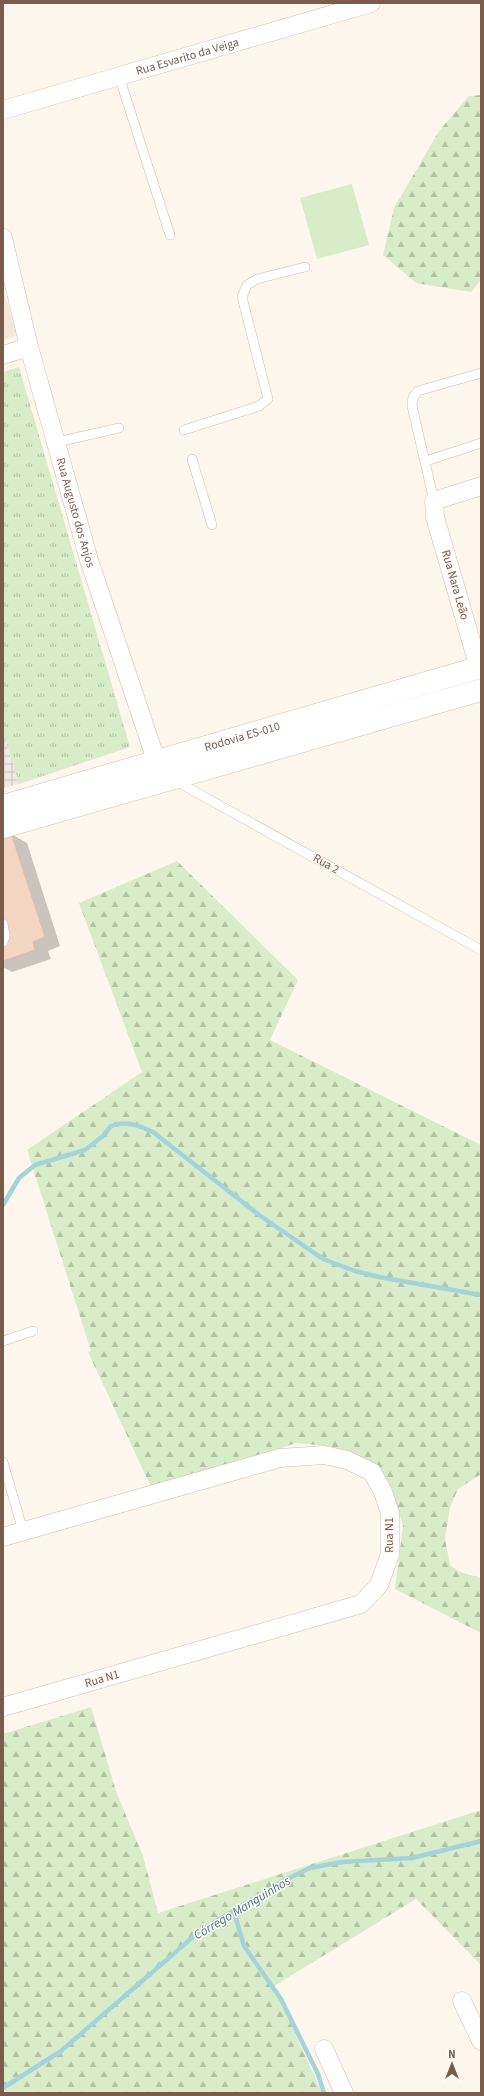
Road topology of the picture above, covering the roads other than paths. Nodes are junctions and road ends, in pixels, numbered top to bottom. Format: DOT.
graph roads {
  1 [pos="371,3"];
  2 [pos="119,76"];
  3 [pos="3,110"];
  4 [pos="170,235"];
  5 [pos="3,238"];
  6 [pos="305,267"];
  7 [pos="29,347"];
  8 [pos="3,355"];
  9 [pos="481,374"];
  10 [pos="119,428"];
  11 [pos="184,430"];
  12 [pos="57,442"];
  13 [pos="481,443"];
  14 [pos="192,459"];
  15 [pos="426,461"];
  16 [pos="481,486"];
  17 [pos="434,501"];
  18 [pos="212,526"];
  19 [pos="480,667"];
  20 [pos="481,690"];
  21 [pos="164,770"];
  22 [pos="3,806"];
  23 [pos="3,827"];
  24 [pos="3,924"];
  25 [pos="3,942"];
  26 [pos="481,950"];
  27 [pos="33,1331"];
  28 [pos="3,1341"];
  29 [pos="3,1462"];
  30 [pos="23,1531"];
  31 [pos="3,1537"];
  32 [pos="3,1707"];
  33 [pos="462,2001"];
  34 [pos="481,2041"];
  35 [pos="324,2049"];
  36 [pos="344,2093"];
  1 -- 2 [label="street, Rua Esvarito da Veiga"];
  2 -- 3 [label="street, Rua Esvarito da Veiga"];
  2 -- 4 [label="lane"];
  5 -- 7 [label="street, Rua Augusto dos Anjos"];
  6 -- 11 [label="lane"];
  7 -- 8 [label="street"];
  7 -- 12 [label="street, Rua Augusto dos Anjos"];
  9 -- 15 [label="lane, Rua Nara Leão"];
  10 -- 12 [label="lane"];
  12 -- 21 [label="street, Rua Augusto dos Anjos"];
  13 -- 15 [label="lane"];
  14 -- 18 [label="lane"];
  15 -- 17 [label="lane, Rua Nara Leão"];
  16 -- 17 [label="street"];
  17 -- 19 [label="street, Rua Nara Leão"];
  19 -- 21 [label="main road, Rodovia ES-010"];
  20 -- 21 [label="main road, Rodovia ES-010"];
  21 -- 22 [label="main road, Rodovia ES-010"];
  21 -- 23 [label="main road, Rodovia ES-010"];
  21 -- 26 [label="lane, Rua 2"];
  24 -- 25 [label="lane"];
  27 -- 28 [label="lane"];
  29 -- 30 [label="lane"];
  30 -- 31 [label="street, Rua N1"];
  30 -- 32 [label="street, Rua N1"];
  33 -- 34 [label="street"];
  35 -- 36 [label="street"];
}
